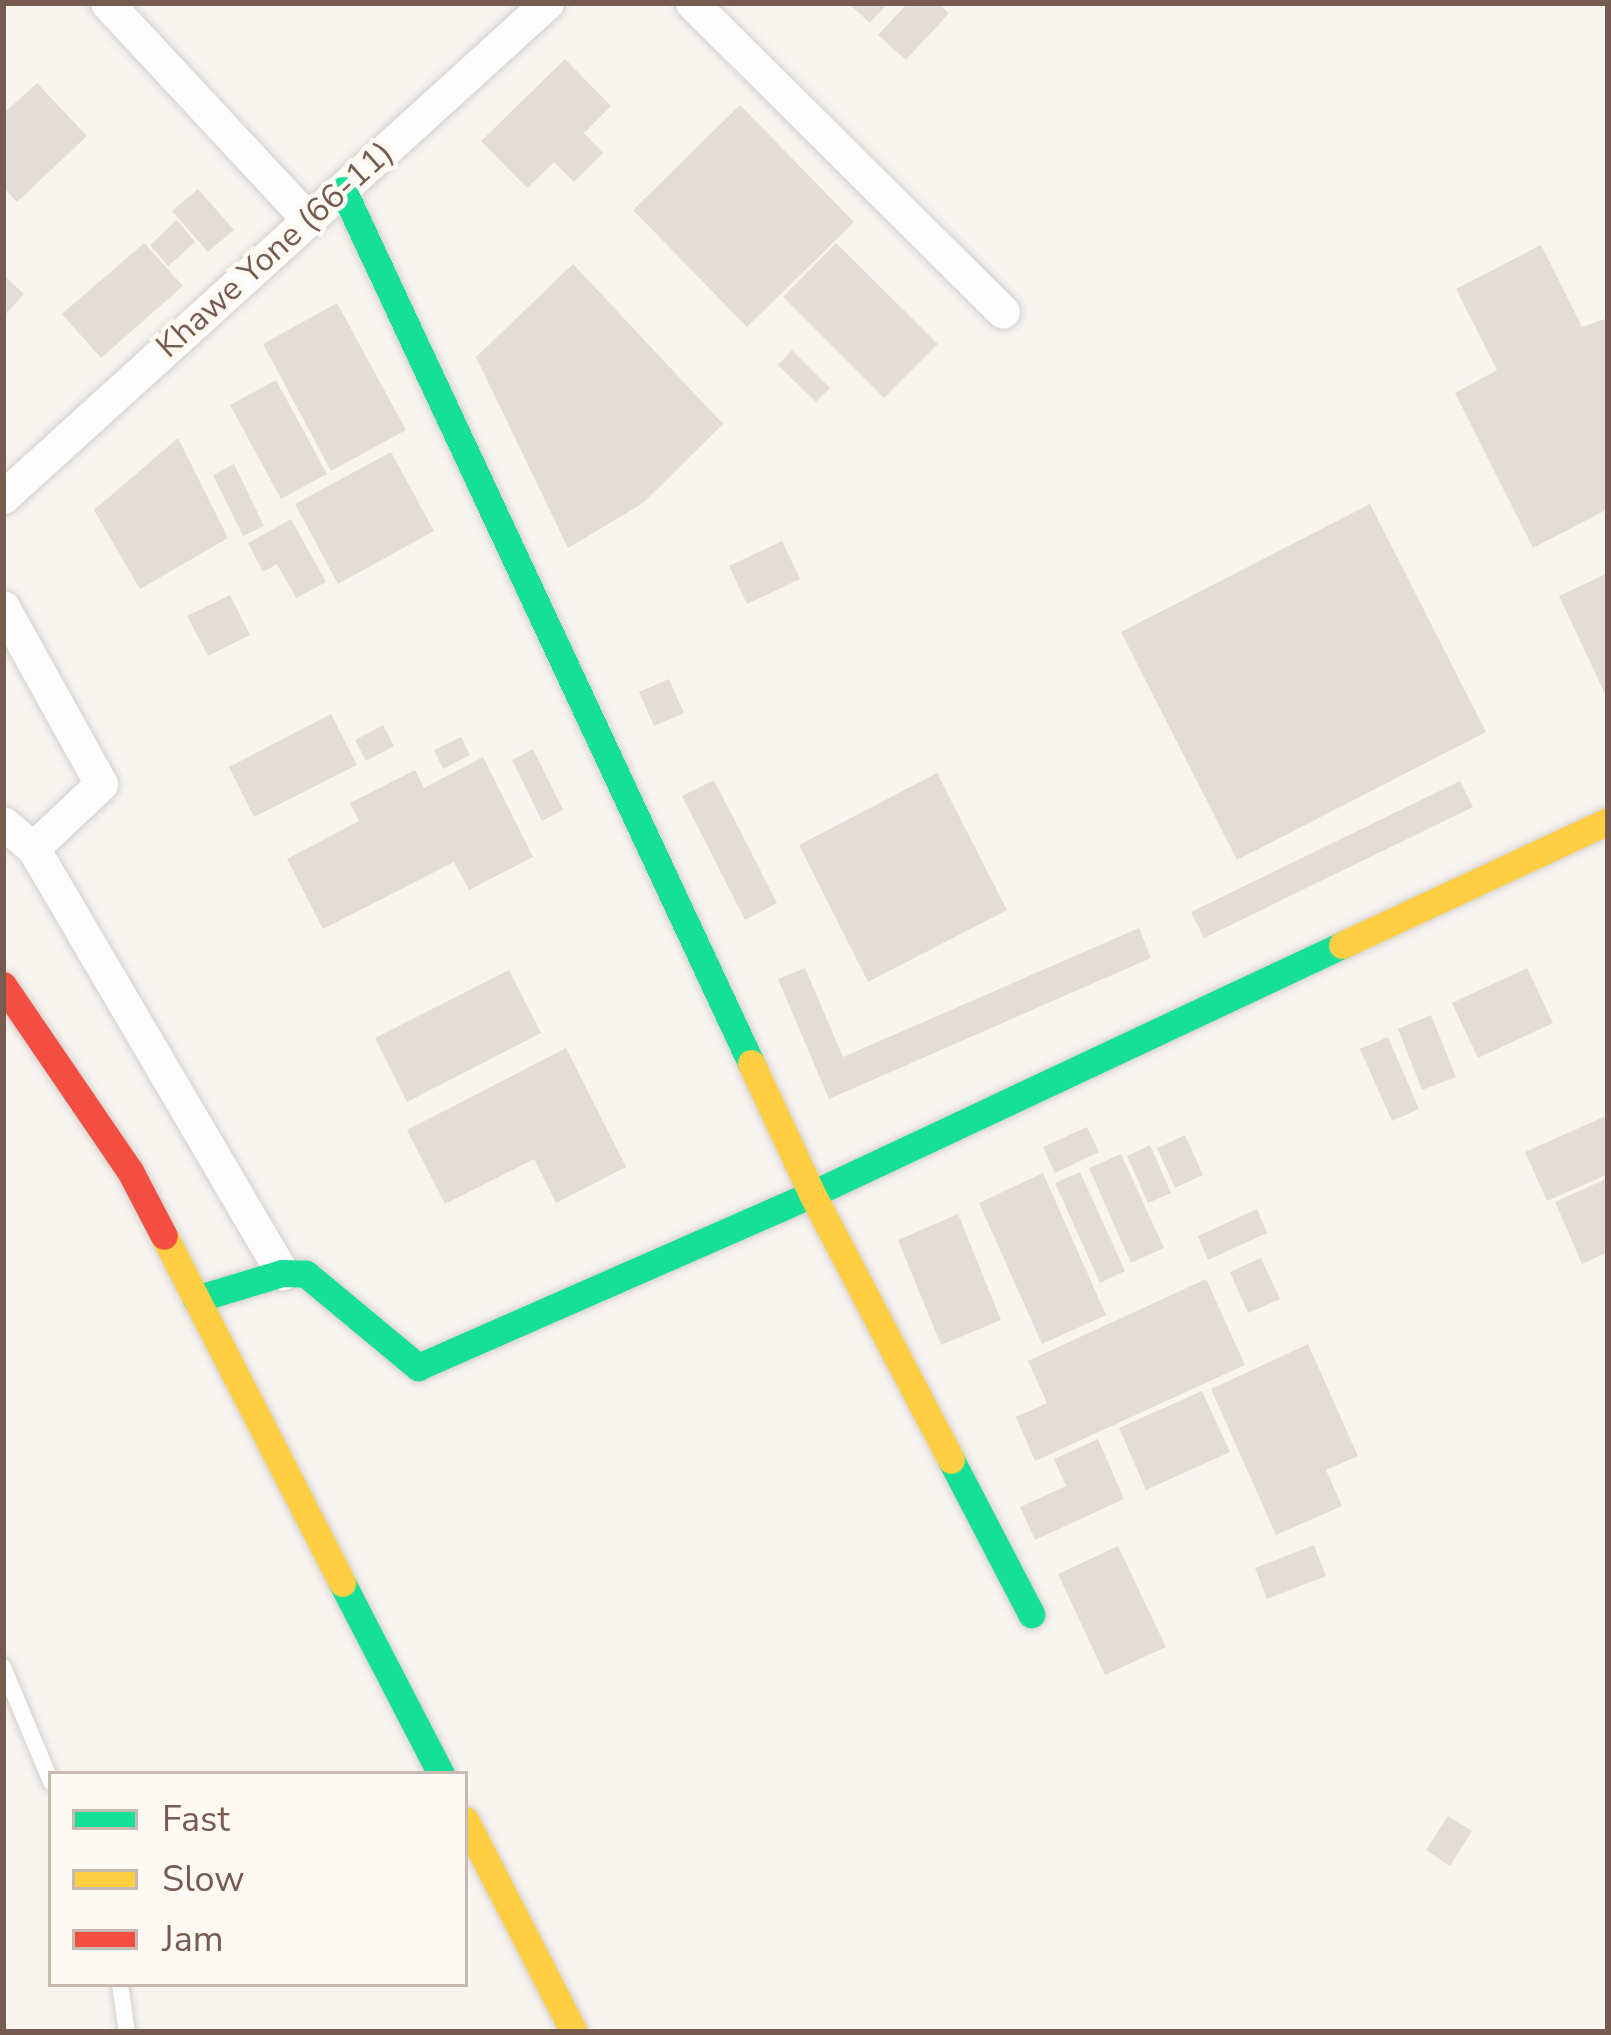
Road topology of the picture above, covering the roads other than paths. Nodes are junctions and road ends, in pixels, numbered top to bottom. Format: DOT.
graph roads {
  1 [pos="107,3"];
  2 [pos="547,3"];
  3 [pos="692,3"];
  4 [pos="343,190"];
  5 [pos="309,220"];
  6 [pos="1003,313"];
  7 [pos="3,497"];
  8 [pos="3,607"];
  9 [pos="1608,821"];
  10 [pos="3,823"];
  11 [pos="33,848"];
  12 [pos="3,985"];
  13 [pos="812,1194"];
  14 [pos="282,1273"];
  15 [pos="196,1299"];
  16 [pos="1031,1614"];
  17 [pos="3,1667"];
  18 [pos="439,1771"];
  19 [pos="48,1775"];
  20 [pos="468,1826"];
  21 [pos="120,1987"];
  22 [pos="127,2032"];
  23 [pos="574,2032"];
  1 -- 5 [label="street"];
  2 -- 4 [label="street, Khawe Yone (66-11)"];
  3 -- 6 [label="street"];
  4 -- 5 [label="street, Khawe Yone (66-11)"];
  4 -- 13 [label="street"];
  5 -- 7 [label="street, Khawe Yone (66-11)"];
  8 -- 11 [label="street"];
  9 -- 13 [label="street"];
  10 -- 11 [label="street"];
  11 -- 14 [label="street"];
  12 -- 15 [label="street"];
  13 -- 14 [label="street"];
  13 -- 16 [label="street"];
  14 -- 15 [label="street"];
  15 -- 18 [label="street"];
  17 -- 19 [label="lane"];
  20 -- 23 [label="street"];
  21 -- 22 [label="lane"];
}
